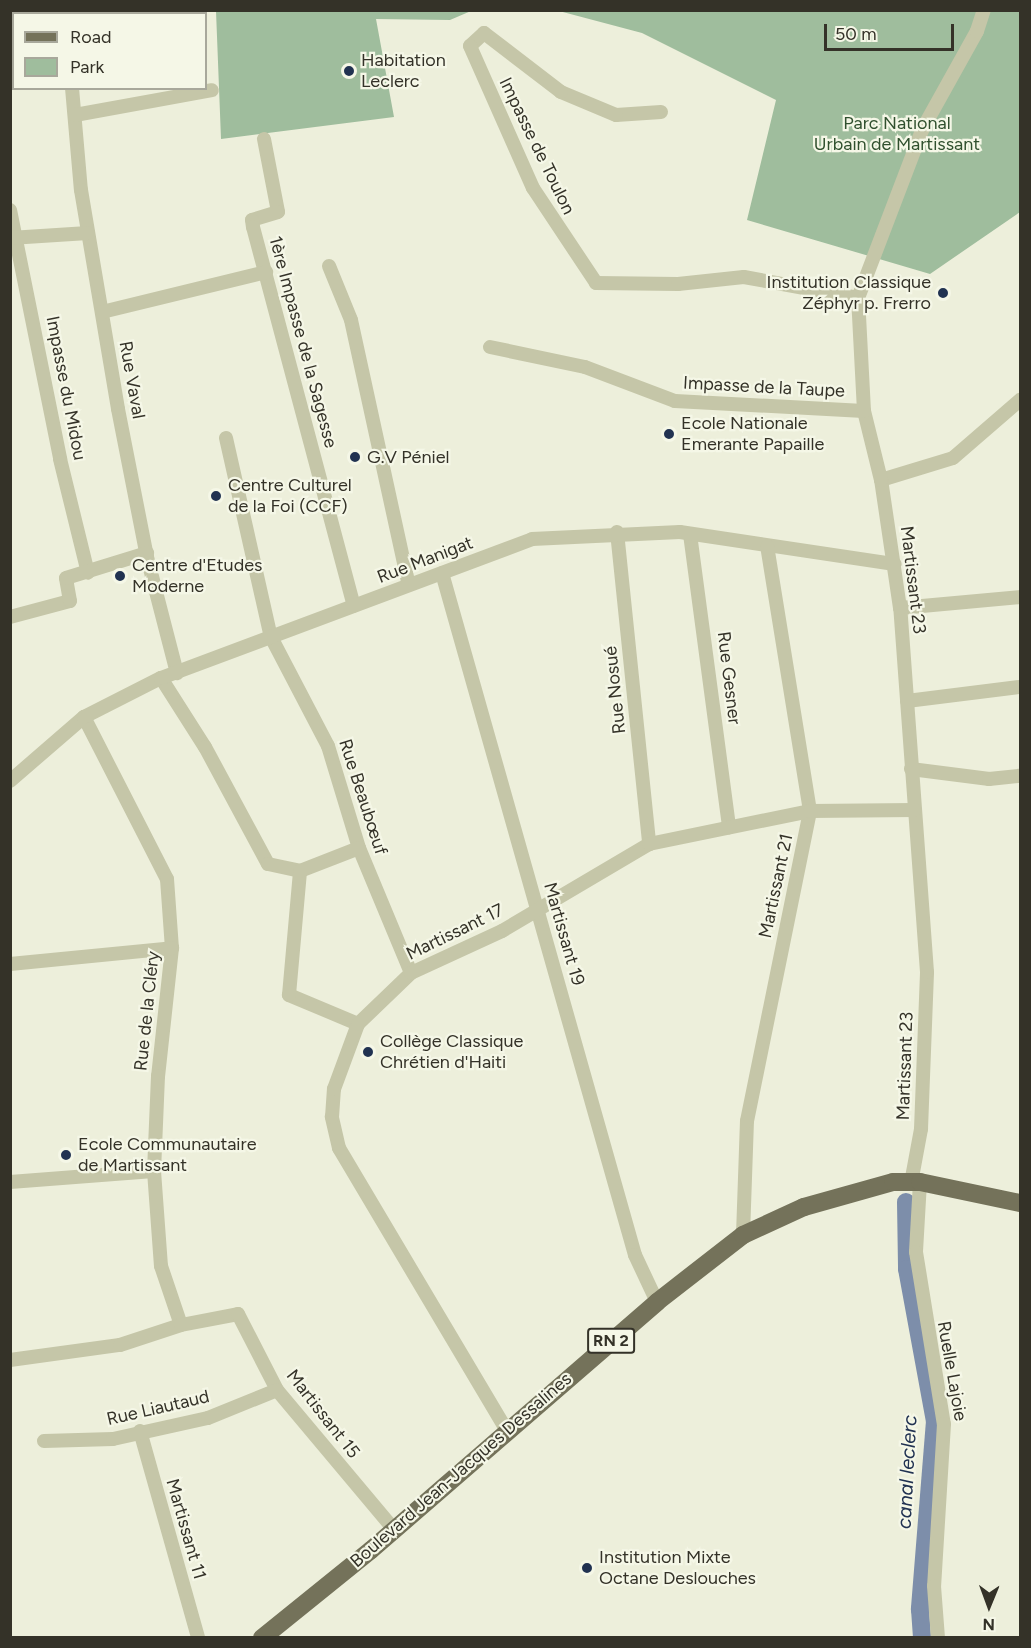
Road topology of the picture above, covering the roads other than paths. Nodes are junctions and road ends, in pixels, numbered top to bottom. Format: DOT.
graph roads {
  1 [pos="165,10"];
  2 [pos="984,10"];
  3 [pos="134,12"];
  4 [pos="72,90"];
  5 [pos="212,90"];
  6 [pos="661,112"];
  7 [pos="75,115"];
  8 [pos="264,139"];
  9 [pos="10,210"];
  10 [pos="88,233"];
  11 [pos="13,238"];
  12 [pos="329,266"];
  13 [pos="266,272"];
  14 [pos="858,298"];
  15 [pos="102,312"];
  16 [pos="490,347"];
  17 [pos="1020,400"];
  18 [pos="864,411"];
  19 [pos="226,438"];
  20 [pos="881,480"];
  21 [pos="617,532"];
  22 [pos="690,534"];
  23 [pos="766,546"];
  24 [pos="147,554"];
  25 [pos="895,564"];
  26 [pos="88,573"];
  27 [pos="442,573"];
  28 [pos="409,585"];
  29 [pos="1020,597"];
  30 [pos="354,606"];
  31 [pos="900,608"];
  32 [pos="10,616"];
  33 [pos="271,637"];
  34 [pos="177,673"];
  35 [pos="161,678"];
  36 [pos="1020,687"];
  37 [pos="907,701"];
  38 [pos="84,717"];
  39 [pos="911,769"];
  40 [pos="1020,777"];
  41 [pos="10,781"];
  42 [pos="914,810"];
  43 [pos="810,811"];
  44 [pos="729,827"];
  45 [pos="649,844"];
  46 [pos="359,848"];
  47 [pos="300,870"];
  48 [pos="538,909"];
  49 [pos="172,948"];
  50 [pos="10,964"];
  51 [pos="411,973"];
  52 [pos="358,1024"];
  53 [pos="154,1171"];
  54 [pos="10,1182"];
  55 [pos="916,1183"];
  56 [pos="1020,1203"];
  57 [pos="743,1236"];
  58 [pos="657,1302"];
  59 [pos="181,1325"];
  60 [pos="10,1360"];
  61 [pos="277,1390"];
  62 [pos="140,1431"];
  63 [pos="507,1431"];
  64 [pos="44,1442"];
  65 [pos="393,1528"];
  66 [pos="198,1638"];
  67 [pos="262,1638"];
  68 [pos="938,1638"];
  1 -- 3 [label="street"];
  2 -- 14 [label="street, Martissant 23"];
  4 -- 7 [label="street, Rue Vaval"];
  5 -- 7 [label="street"];
  6 -- 14 [label="street, Impasse de Toulon"];
  7 -- 10 [label="street, Rue Vaval"];
  8 -- 13 [label="street, 1ère Impasse de la Sagesse"];
  9 -- 11 [label="street, Impasse du Midou"];
  10 -- 11 [label="street"];
  10 -- 15 [label="street, Rue Vaval"];
  11 -- 26 [label="street, Impasse du Midou"];
  12 -- 28 [label="street"];
  13 -- 15 [label="street"];
  13 -- 30 [label="street, 1ère Impasse de la Sagesse"];
  14 -- 18 [label="street, Martissant 23"];
  15 -- 24 [label="street, Rue Vaval"];
  16 -- 18 [label="street, Impasse de la Taupe"];
  17 -- 20 [label="street"];
  18 -- 20 [label="street, Martissant 23"];
  19 -- 33 [label="street, Rue Beaubœuf"];
  20 -- 25 [label="street, Martissant 23"];
  21 -- 22 [label="street, Rue Manigat"];
  21 -- 27 [label="street, Rue Manigat"];
  21 -- 45 [label="street, Rue Nosué"];
  22 -- 23 [label="street, Rue Manigat"];
  22 -- 44 [label="street, Rue Gesner"];
  23 -- 25 [label="street, Rue Manigat"];
  23 -- 43 [label="street, Martissant 21"];
  24 -- 26 [label="street"];
  24 -- 34 [label="street, Rue Vaval"];
  25 -- 31 [label="street, Martissant 23"];
  26 -- 32 [label="street"];
  27 -- 28 [label="street, Rue Manigat"];
  27 -- 48 [label="street, Martissant 19"];
  28 -- 30 [label="street, Rue Manigat"];
  29 -- 31 [label="street"];
  30 -- 33 [label="street, Rue Manigat"];
  31 -- 37 [label="street, Martissant 23"];
  33 -- 34 [label="street, Rue Manigat"];
  33 -- 46 [label="street, Rue Beaubœuf"];
  34 -- 35 [label="street, Rue Manigat"];
  35 -- 38 [label="street, Rue Manigat"];
  35 -- 47 [label="street"];
  36 -- 37 [label="street"];
  37 -- 39 [label="street, Martissant 23"];
  38 -- 41 [label="street, Rue Manigat"];
  38 -- 49 [label="street, Rue de la Cléry"];
  39 -- 40 [label="street"];
  39 -- 42 [label="street, Martissant 23"];
  42 -- 43 [label="street, Martissant 17"];
  42 -- 55 [label="street, Martissant 23"];
  43 -- 44 [label="street, Martissant 17"];
  43 -- 57 [label="street, Martissant 21"];
  44 -- 45 [label="street, Martissant 17"];
  45 -- 48 [label="street, Martissant 17"];
  46 -- 47 [label="street"];
  46 -- 51 [label="street, Rue Beaubœuf"];
  47 -- 52 [label="street"];
  48 -- 51 [label="street, Martissant 17"];
  48 -- 58 [label="street, Martissant 19"];
  49 -- 50 [label="street"];
  49 -- 53 [label="street, Rue de la Cléry"];
  51 -- 52 [label="street, Martissant 17"];
  52 -- 63 [label="street, Martissant 17"];
  53 -- 54 [label="street"];
  53 -- 59 [label="street, Rue de la Cléry"];
  55 -- 56 [label="main road, Boulevard Jean-Jacques Dessalines / RN 2"];
  55 -- 57 [label="main road, Boulevard Jean-Jacques Dessalines / RN 2"];
  55 -- 68 [label="street, Ruelle Lajoie"];
  57 -- 58 [label="main road, Boulevard Jean-Jacques Dessalines / RN 2"];
  58 -- 63 [label="main road, Boulevard Jean-Jacques Dessalines / RN 2"];
  59 -- 60 [label="street"];
  59 -- 61 [label="street, Martissant 15"];
  61 -- 62 [label="street, Rue Liautaud"];
  61 -- 65 [label="street, Martissant 15"];
  62 -- 64 [label="street, Rue Liautaud"];
  62 -- 66 [label="street, Martissant 11"];
  63 -- 65 [label="main road, Boulevard Jean-Jacques Dessalines / RN 2"];
  65 -- 67 [label="main road, Boulevard Jean-Jacques Dessalines / RN 2"];
}
